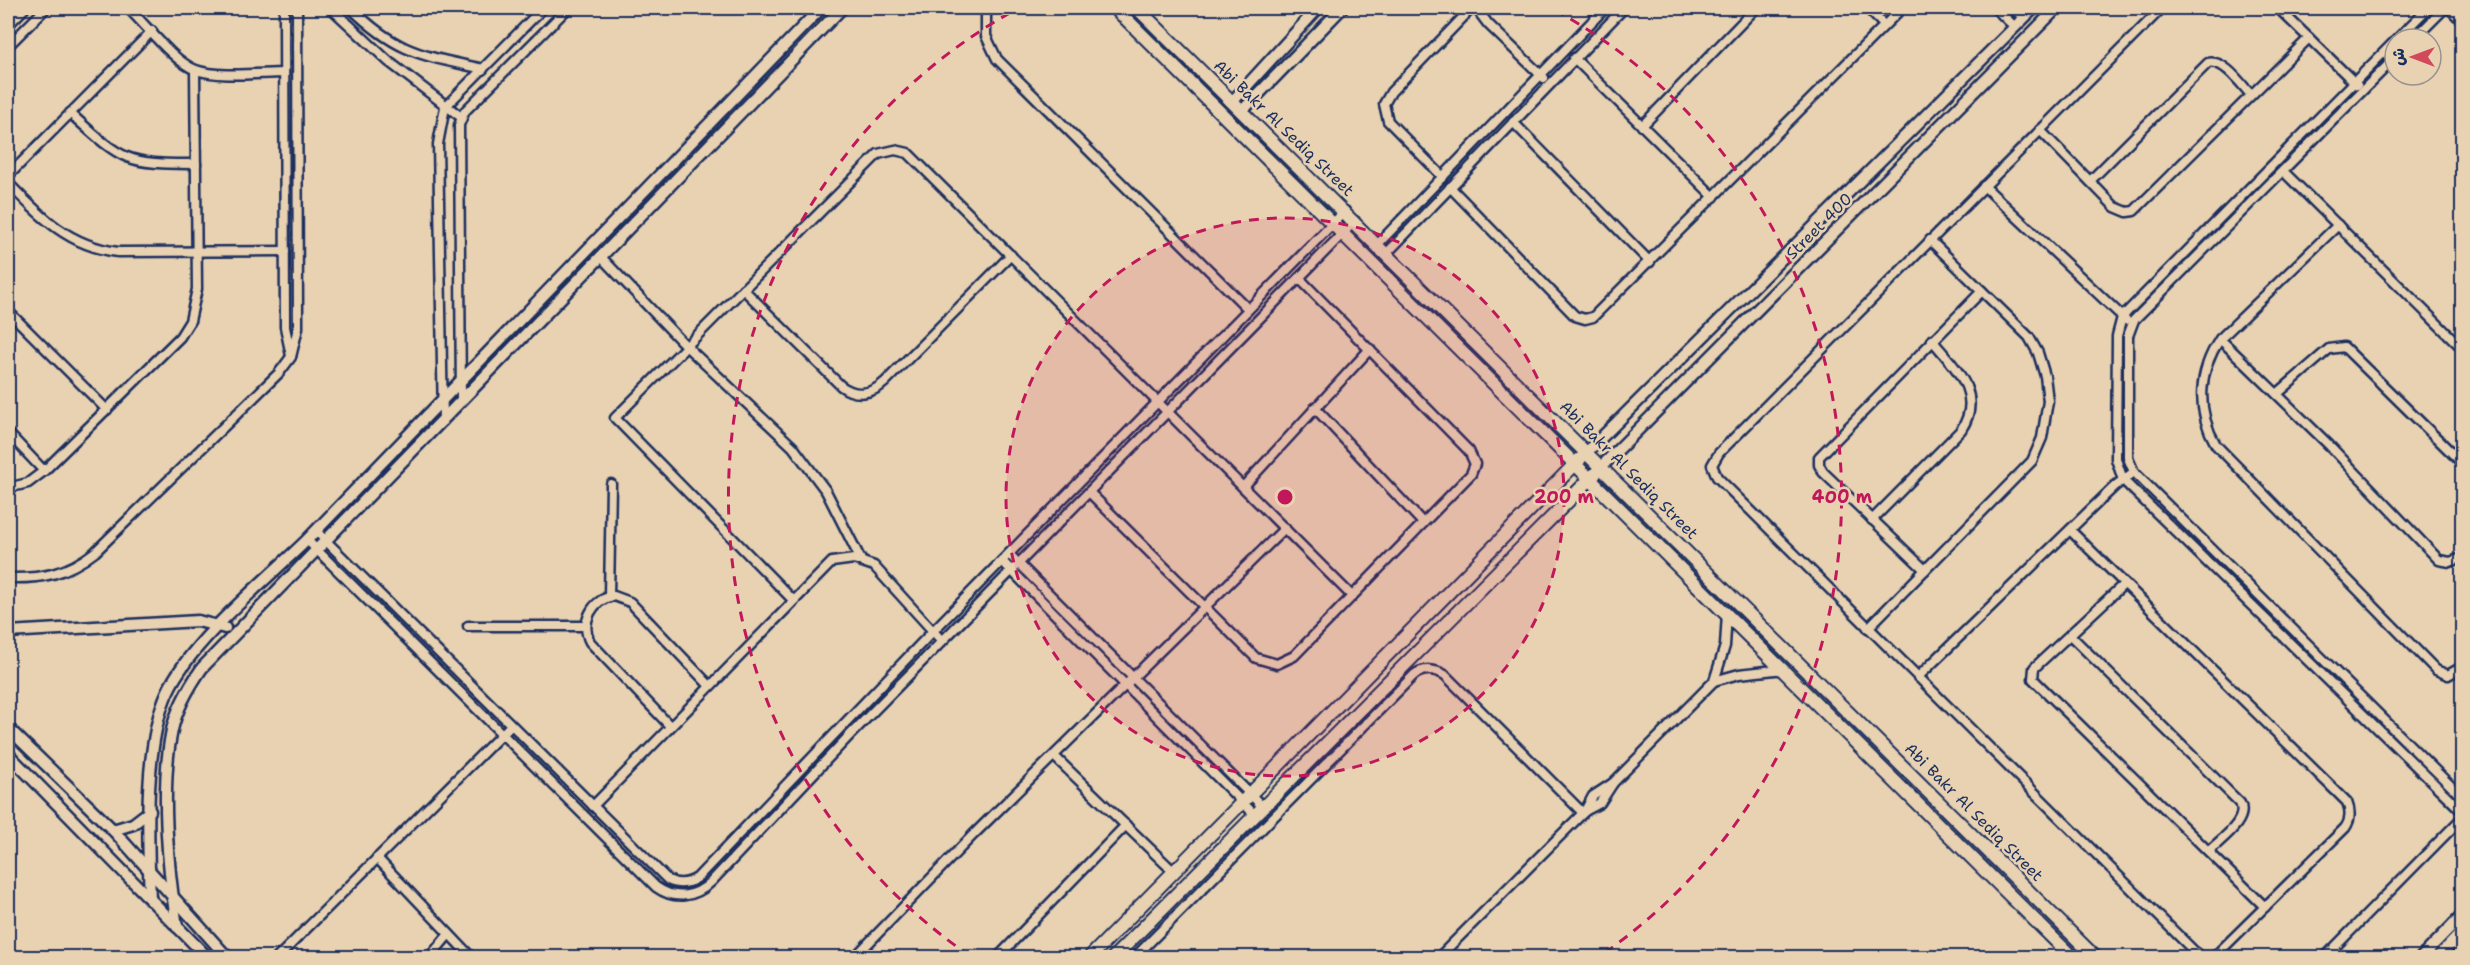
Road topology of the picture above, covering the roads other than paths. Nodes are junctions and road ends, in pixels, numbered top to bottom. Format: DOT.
graph roads {
  1 [pos="25,8"];
  2 [pos="46,8"];
  3 [pos="128,8"];
  4 [pos="284,8"];
  5 [pos="297,8"];
  6 [pos="331,8"];
  7 [pos="351,8"];
  8 [pos="543,8"];
  9 [pos="568,8"];
  10 [pos="821,8"];
  11 [pos="842,8"];
  12 [pos="986,8"];
  13 [pos="1115,8"];
  14 [pos="1137,8"];
  15 [pos="1318,8"];
  16 [pos="1342,8"];
  17 [pos="1474,8"];
  18 [pos="1605,8"];
  19 [pos="1624,8"];
  20 [pos="1756,8"];
  21 [pos="1867,8"];
  22 [pos="1902,8"];
  23 [pos="1995,8"];
  24 [pos="2013,8"];
  25 [pos="2034,8"];
  26 [pos="2057,8"];
  27 [pos="2162,8"];
  28 [pos="2278,8"];
  29 [pos="2428,8"];
  30 [pos="2447,8"];
  31 [pos="2024,18"];
  32 [pos="2463,21"];
  33 [pos="8,25"];
  34 [pos="1884,25"];
  35 [pos="2015,27"];
  36 [pos="2409,27"];
  37 [pos="2427,27"];
  38 [pos="2036,30"];
  39 [pos="152,31"];
  40 [pos="2309,38"];
  41 [pos="8,46"];
  42 [pos="2383,53"];
  43 [pos="1574,58"];
  44 [pos="483,69"];
  45 [pos="195,70"];
  46 [pos="2383,70"];
  47 [pos="284,73"];
  48 [pos="1541,74"];
  49 [pos="2354,82"];
  50 [pos="1550,83"];
  51 [pos="2363,90"];
  52 [pos="2251,95"];
  53 [pos="1232,102"];
  54 [pos="445,107"];
  55 [pos="1242,111"];
  56 [pos="70,113"];
  57 [pos="461,117"];
  58 [pos="1513,122"];
  59 [pos="1642,126"];
  60 [pos="2040,130"];
  61 [pos="196,164"];
  62 [pos="2283,171"];
  63 [pos="8,176"];
  64 [pos="1443,177"];
  65 [pos="2090,181"];
  66 [pos="8,183"];
  67 [pos="1984,186"];
  68 [pos="1450,187"];
  69 [pos="1714,197"];
  70 [pos="1345,211"];
  71 [pos="1355,221"];
  72 [pos="1332,224"];
  73 [pos="2338,225"];
  74 [pos="1343,234"];
  75 [pos="1930,240"];
  76 [pos="1383,249"];
  77 [pos="285,251"];
  78 [pos="197,252"];
  79 [pos="1011,255"];
  80 [pos="602,257"];
  81 [pos="1650,262"];
  82 [pos="1299,278"];
  83 [pos="743,289"];
  84 [pos="1982,291"];
  85 [pos="1248,309"];
  86 [pos="8,310"];
  87 [pos="2122,317"];
  88 [pos="2132,324"];
  89 [pos="2220,339"];
  90 [pos="1932,340"];
  91 [pos="685,345"];
  92 [pos="2463,348"];
  93 [pos="1370,349"];
  94 [pos="291,357"];
  95 [pos="461,380"];
  96 [pos="2277,394"];
  97 [pos="444,398"];
  98 [pos="461,402"];
  99 [pos="1158,402"];
  100 [pos="1316,408"];
  101 [pos="107,410"];
  102 [pos="1168,412"];
  103 [pos="443,421"];
  104 [pos="8,434"];
  105 [pos="1587,452"];
  106 [pos="2463,463"];
  107 [pos="1575,464"];
  108 [pos="1602,466"];
  109 [pos="44,471"];
  110 [pos="2134,472"];
  111 [pos="1590,478"];
  112 [pos="2123,480"];
  113 [pos="611,484"];
  114 [pos="1243,487"];
  115 [pos="8,488"];
  116 [pos="1089,492"];
  117 [pos="1872,520"];
  118 [pos="1423,523"];
  119 [pos="1285,528"];
  120 [pos="2070,530"];
  121 [pos="316,531"];
  122 [pos="307,540"];
  123 [pos="327,541"];
  124 [pos="318,550"];
  125 [pos="1006,557"];
  126 [pos="344,558"];
  127 [pos="2463,558"];
  128 [pos="861,560"];
  129 [pos="335,567"];
  130 [pos="1015,567"];
  131 [pos="1924,570"];
  132 [pos="8,578"];
  133 [pos="2124,584"];
  134 [pos="1352,596"];
  135 [pos="609,597"];
  136 [pos="793,600"];
  137 [pos="1205,607"];
  138 [pos="1726,612"];
  139 [pos="409,624"];
  140 [pos="220,625"];
  141 [pos="468,626"];
  142 [pos="586,626"];
  143 [pos="1868,627"];
  144 [pos="933,631"];
  145 [pos="8,632"];
  146 [pos="400,632"];
  147 [pos="234,633"];
  148 [pos="2070,635"];
  149 [pos="942,641"];
  150 [pos="2463,667"];
  151 [pos="1784,669"];
  152 [pos="1918,677"];
  153 [pos="1130,681"];
  154 [pos="1714,681"];
  155 [pos="709,685"];
  156 [pos="512,725"];
  157 [pos="670,726"];
  158 [pos="8,728"];
  159 [pos="502,734"];
  160 [pos="8,754"];
  161 [pos="1054,756"];
  162 [pos="2463,797"];
  163 [pos="1247,798"];
  164 [pos="593,806"];
  165 [pos="150,811"];
  166 [pos="1259,811"];
  167 [pos="2463,811"];
  168 [pos="1584,812"];
  169 [pos="2463,818"];
  170 [pos="1126,825"];
  171 [pos="112,830"];
  172 [pos="1979,840"];
  173 [pos="2209,851"];
  174 [pos="1967,852"];
  175 [pos="377,858"];
  176 [pos="149,868"];
  177 [pos="1173,871"];
  178 [pos="173,898"];
  179 [pos="150,900"];
  180 [pos="2265,907"];
  181 [pos="2463,916"];
  182 [pos="177,927"];
  183 [pos="2463,932"];
  184 [pos="449,934"];
  185 [pos="208,957"];
  186 [pos="228,957"];
  187 [pos="277,957"];
  188 [pos="429,957"];
  189 [pos="472,957"];
  190 [pos="854,957"];
  191 [pos="997,957"];
  192 [pos="1089,957"];
  193 [pos="1113,957"];
  194 [pos="1134,957"];
  195 [pos="1438,957"];
  196 [pos="2073,957"];
  197 [pos="2096,957"];
  198 [pos="2201,957"];
  199 [pos="2213,957"];
  200 [pos="2324,957"];
  201 [pos="2421,957"];
  202 [pos="2437,957"];
  1 -- 33 [label="street"];
  2 -- 41 [label="street"];
  3 -- 39 [label="street"];
  4 -- 47 [label="street"];
  5 -- 94 [label="street"];
  6 -- 54 [label="street"];
  7 -- 44 [label="street"];
  8 -- 44 [label="street"];
  9 -- 57 [label="street"];
  10 -- 95 [label="street"];
  11 -- 80 [label="street"];
  12 -- 85 [label="street"];
  13 -- 72 [label="main road, Abi Bakr Al Sediq Street"];
  14 -- 53 [label="main road, Abi Bakr Al Sediq Street"];
  15 -- 53 [label="street"];
  16 -- 55 [label="street"];
  17 -- 48 [label="street"];
  17 -- 64 [label="street"];
  18 -- 48 [label="street"];
  19 -- 43 [label="street"];
  20 -- 59 [label="street"];
  21 -- 34 [label="street"];
  22 -- 34 [label="street"];
  23 -- 35 [label="street"];
  24 -- 31 [label="street"];
  25 -- 31 [label="street, Street 400"];
  26 -- 38 [label="street, Street 400"];
  27 -- 60 [label="street"];
  28 -- 40 [label="street"];
  29 -- 36 [label="street"];
  30 -- 32 [label="street"];
  30 -- 37 [label="street"];
  31 -- 35 [label="street, Street 400"];
  31 -- 38 [label="street"];
  34 -- 69 [label="street"];
  35 -- 105 [label="street, Street 400"];
  38 -- 108 [label="street, Street 400"];
  39 -- 45 [label="street"];
  39 -- 56 [label="street"];
  40 -- 49 [label="street"];
  40 -- 52 [label="street"];
  42 -- 49 [label="street"];
  43 -- 50 [label="street"];
  43 -- 59 [label="street"];
  44 -- 54 [label="street"];
  45 -- 47 [label="street"];
  45 -- 61 [label="street"];
  46 -- 51 [label="street"];
  47 -- 77 [label="street"];
  48 -- 50 [label="street"];
  48 -- 64 [label="street"];
  49 -- 51 [label="street"];
  49 -- 87 [label="street"];
  50 -- 58 [label="street"];
  51 -- 62 [label="street"];
  52 -- 65 [label="street"];
  52 -- 65 [label="street"];
  53 -- 55 [label="main road, Abi Bakr Al Sediq Street"];
  54 -- 57 [label="street"];
  54 -- 97 [label="street"];
  55 -- 70 [label="main road, Abi Bakr Al Sediq Street"];
  56 -- 61 [label="street"];
  56 -- 63 [label="street"];
  57 -- 95 [label="street"];
  58 -- 68 [label="street"];
  58 -- 81 [label="street"];
  59 -- 69 [label="street"];
  60 -- 65 [label="street"];
  60 -- 67 [label="street"];
  61 -- 78 [label="street"];
  62 -- 73 [label="street"];
  62 -- 88 [label="street"];
  64 -- 76 [label="street"];
  66 -- 78 [label="street"];
  67 -- 75 [label="street"];
  67 -- 87 [label="street"];
  68 -- 76 [label="street"];
  68 -- 81 [label="street"];
  69 -- 81 [label="street"];
  70 -- 71 [label="main road, Abi Bakr Al Sediq Street"];
  70 -- 72 [label="street"];
  71 -- 74 [label="street"];
  71 -- 76 [label="main road, Abi Bakr Al Sediq Street"];
  72 -- 74 [label="main road, Abi Bakr Al Sediq Street"];
  72 -- 85 [label="street"];
  73 -- 89 [label="street"];
  73 -- 92 [label="street"];
  74 -- 82 [label="street"];
  74 -- 107 [label="main road, Abi Bakr Al Sediq Street"];
  75 -- 84 [label="street"];
  75 -- 143 [label="street"];
  76 -- 105 [label="main road, Abi Bakr Al Sediq Street"];
  77 -- 78 [label="street"];
  77 -- 94 [label="street"];
  78 -- 101 [label="street"];
  79 -- 83 [label="street"];
  79 -- 83 [label="street"];
  79 -- 99 [label="street"];
  80 -- 91 [label="street"];
  80 -- 98 [label="street"];
  82 -- 93 [label="street"];
  82 -- 102 [label="street"];
  83 -- 91 [label="street"];
  84 -- 90 [label="street"];
  84 -- 131 [label="street"];
  85 -- 99 [label="street"];
  86 -- 101 [label="street"];
  87 -- 88 [label="street"];
  87 -- 112 [label="street"];
  88 -- 110 [label="street"];
  89 -- 96 [label="street"];
  89 -- 150 [label="street"];
  90 -- 117 [label="street"];
  90 -- 117 [label="street"];
  91 -- 128 [label="street"];
  91 -- 136 [label="street"];
  93 -- 100 [label="street"];
  93 -- 118 [label="street"];
  94 -- 132 [label="street"];
  95 -- 97 [label="street"];
  95 -- 98 [label="street"];
  96 -- 106 [label="street"];
  96 -- 127 [label="street"];
  97 -- 103 [label="street"];
  97 -- 121 [label="street"];
  98 -- 103 [label="street"];
  99 -- 102 [label="street"];
  99 -- 125 [label="street"];
  100 -- 114 [label="street"];
  100 -- 118 [label="street"];
  101 -- 109 [label="street"];
  102 -- 114 [label="street"];
  102 -- 116 [label="street"];
  103 -- 123 [label="street"];
  104 -- 109 [label="street"];
  105 -- 107 [label="main road"];
  105 -- 108 [label="main road, Abi Bakr Al Sediq Street"];
  107 -- 111 [label="main road, Abi Bakr Al Sediq Street"];
  107 -- 163 [label="main road"];
  108 -- 111 [label="main road"];
  108 -- 172 [label="main road, Abi Bakr Al Sediq Street"];
  109 -- 115 [label="street"];
  110 -- 112 [label="street"];
  110 -- 162 [label="street"];
  111 -- 138 [label="main road, Abi Bakr Al Sediq Street"];
  111 -- 166 [label="main road"];
  112 -- 120 [label="street"];
  112 -- 167 [label="street"];
  113 -- 135 [label="street"];
  114 -- 119 [label="street"];
  116 -- 130 [label="street"];
  116 -- 137 [label="street"];
  117 -- 131 [label="street"];
  118 -- 134 [label="street"];
  119 -- 134 [label="street"];
  119 -- 137 [label="street"];
  120 -- 133 [label="street"];
  120 -- 152 [label="street"];
  121 -- 122 [label="street"];
  121 -- 123 [label="street"];
  122 -- 124 [label="street"];
  122 -- 140 [label="street"];
  123 -- 124 [label="street"];
  123 -- 126 [label="street"];
  124 -- 129 [label="street"];
  124 -- 147 [label="street"];
  125 -- 130 [label="street"];
  125 -- 144 [label="street"];
  126 -- 129 [label="street"];
  126 -- 139 [label="street"];
  128 -- 136 [label="street"];
  128 -- 144 [label="street"];
  129 -- 146 [label="street"];
  130 -- 149 [label="street"];
  130 -- 153 [label="street"];
  131 -- 143 [label="street"];
  133 -- 148 [label="street"];
  133 -- 180 [label="street"];
  134 -- 137 [label="street"];
  135 -- 142 [label="street"];
  135 -- 155 [label="street"];
  136 -- 155 [label="street"];
  137 -- 153 [label="street"];
  138 -- 151 [label="main road, Abi Bakr Al Sediq Street"];
  138 -- 154 [label="street"];
  139 -- 146 [label="street"];
  139 -- 156 [label="street"];
  140 -- 145 [label="street"];
  140 -- 147 [label="street"];
  140 -- 165 [label="street"];
  141 -- 142 [label="street"];
  142 -- 157 [label="street"];
  143 -- 152 [label="street"];
  144 -- 149 [label="street"];
  144 -- 164 [label="street"];
  146 -- 159 [label="street"];
  147 -- 178 [label="street"];
  148 -- 173 [label="street"];
  148 -- 173 [label="street"];
  149 -- 159 [label="street"];
  151 -- 154 [label="street"];
  151 -- 174 [label="main road, Abi Bakr Al Sediq Street"];
  152 -- 198 [label="street"];
  153 -- 161 [label="street"];
  153 -- 163 [label="street"];
  154 -- 168 [label="street"];
  155 -- 157 [label="street"];
  156 -- 159 [label="street"];
  156 -- 164 [label="street"];
  157 -- 164 [label="street"];
  158 -- 171 [label="street"];
  159 -- 175 [label="street"];
  160 -- 179 [label="street"];
  161 -- 170 [label="street"];
  161 -- 190 [label="street"];
  163 -- 166 [label="street"];
  163 -- 177 [label="main road"];
  165 -- 171 [label="street"];
  165 -- 176 [label="street"];
  166 -- 193 [label="main road"];
  168 -- 194 [label="street"];
  168 -- 195 [label="street"];
  169 -- 200 [label="street"];
  170 -- 177 [label="street"];
  170 -- 191 [label="street"];
  171 -- 176 [label="street"];
  172 -- 174 [label="main road"];
  172 -- 197 [label="main road, Abi Bakr Al Sediq Street"];
  173 -- 180 [label="street"];
  174 -- 196 [label="main road, Abi Bakr Al Sediq Street"];
  175 -- 184 [label="street"];
  175 -- 187 [label="street"];
  176 -- 178 [label="street"];
  176 -- 179 [label="street"];
  177 -- 192 [label="main road"];
  178 -- 182 [label="street"];
  178 -- 186 [label="street"];
  179 -- 182 [label="street"];
  180 -- 199 [label="street"];
  181 -- 201 [label="street"];
  182 -- 185 [label="street"];
  183 -- 202 [label="street"];
  184 -- 188 [label="street"];
  184 -- 189 [label="street"];
}
